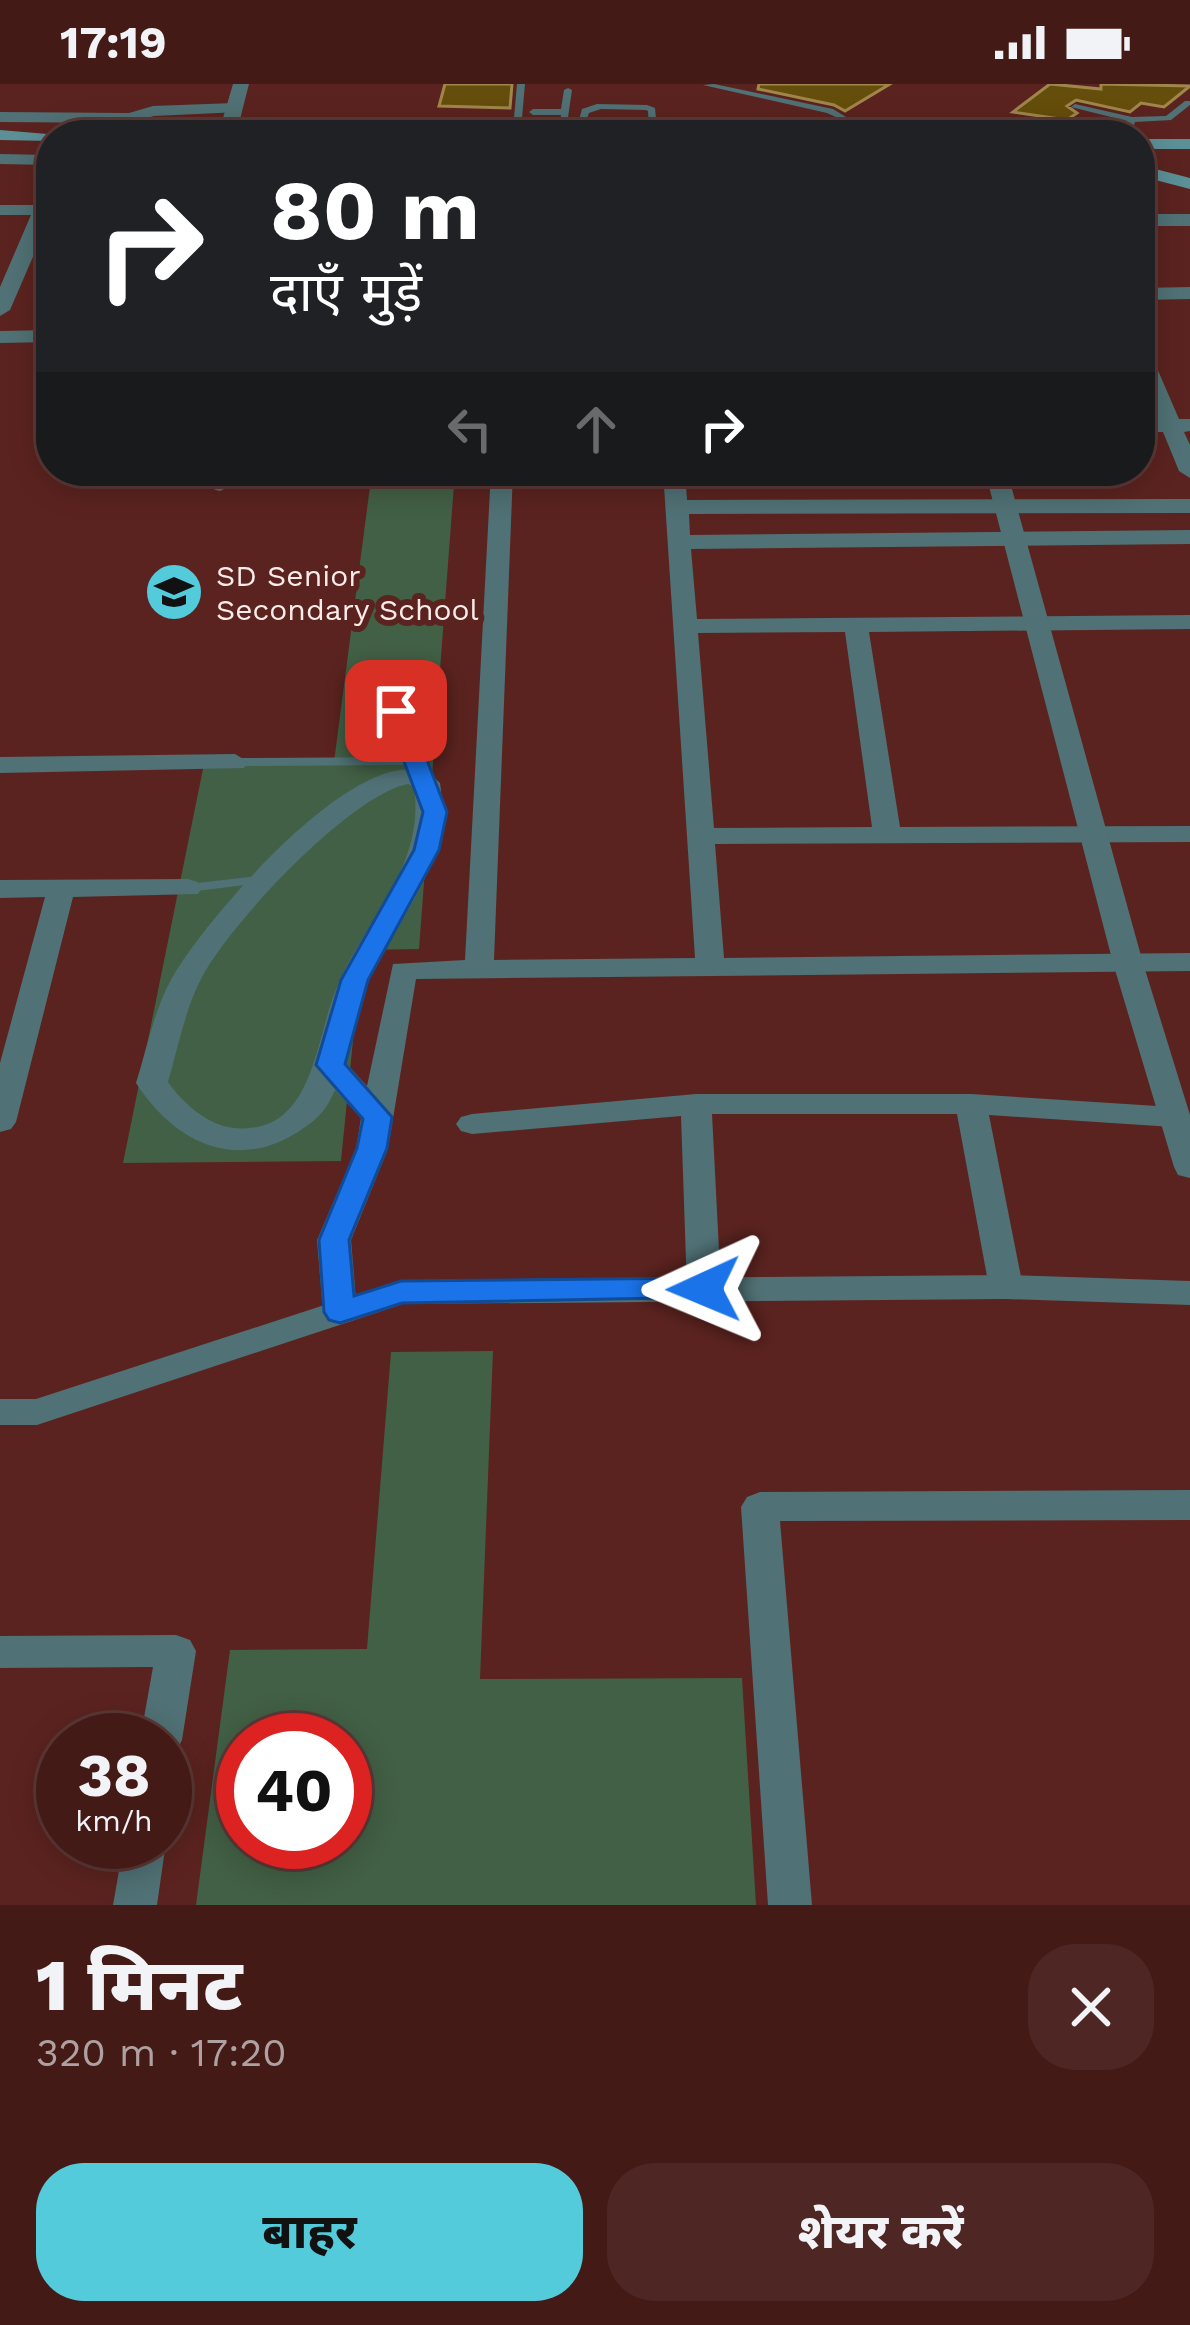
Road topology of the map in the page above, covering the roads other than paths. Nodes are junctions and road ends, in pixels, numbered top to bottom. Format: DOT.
graph roads {
  1 [pos="241,84"];
  2 [pos="521,84"];
  3 [pos="707,85"];
  4 [pos="568,90"];
  5 [pos="1188,103"];
  6 [pos="1075,107"];
  7 [pos="234,108"];
  8 [pos="533,112"];
  9 [pos="0,117"];
  10 [pos="231,120"];
  11 [pos="519,120"];
  12 [pos="557,120"];
  13 [pos="569,120"];
  14 [pos="842,120"];
  15 [pos="1132,120"];
  16 [pos="1190,133"];
  17 [pos="0,140"];
  18 [pos="36,140"];
  19 [pos="1155,142"];
  20 [pos="1155,144"];
  21 [pos="1190,144"];
  22 [pos="0,159"];
  23 [pos="36,160"];
  24 [pos="1190,162"];
  25 [pos="1155,164"];
  26 [pos="1155,171"];
  27 [pos="1190,184"];
  28 [pos="0,210"];
  29 [pos="36,210"];
  30 [pos="1155,220"];
  31 [pos="1190,220"];
  32 [pos="36,226"];
  33 [pos="9,267"];
  34 [pos="1190,293"];
  35 [pos="1155,294"];
  36 [pos="0,310"];
  37 [pos="36,336"];
  38 [pos="0,337"];
  39 [pos="1155,379"];
  40 [pos="1180,425"];
  41 [pos="1190,471"];
  42 [pos="215,486"];
  43 [pos="501,486"];
  44 [pos="675,486"];
  45 [pos="1000,486"];
  46 [pos="220,488"];
  47 [pos="1006,506"];
  48 [pos="1190,506"];
  49 [pos="677,507"];
  50 [pos="1014,538"];
  51 [pos="1190,538"];
  52 [pos="679,542"];
  53 [pos="1190,622"];
  54 [pos="1037,623"];
  55 [pos="856,625"];
  56 [pos="685,626"];
  57 [pos="382,677"];
  58 [pos="235,762"];
  59 [pos="0,766"];
  60 [pos="422,772"];
  61 [pos="1094,834"];
  62 [pos="1190,834"];
  63 [pos="887,835"];
  64 [pos="703,836"];
  65 [pos="268,878"];
  66 [pos="188,888"];
  67 [pos="0,889"];
  68 [pos="61,889"];
  69 [pos="1190,962"];
  70 [pos="1128,963"];
  71 [pos="710,967"];
  72 [pos="479,969"];
  73 [pos="330,1065"];
  74 [pos="696,1104"];
  75 [pos="971,1104"];
  76 [pos="378,1117"];
  77 [pos="1182,1117"];
  78 [pos="0,1121"];
  79 [pos="472,1124"];
  80 [pos="1190,1167"];
  81 [pos="1006,1287"];
  82 [pos="704,1289"];
  83 [pos="1190,1293"];
  84 [pos="340,1312"];
  85 [pos="0,1412"];
  86 [pos="1190,1505"];
  87 [pos="0,1652"];
  88 [pos="166,1713"];
  89 [pos="141,1869"];
  90 [pos="135,1905"];
  91 [pos="790,1905"];
  1 -- 7 [label="street"];
  2 -- 11 [label="lane"];
  3 -- 14 [label="lane"];
  4 -- 13 [label="lane"];
  5 -- 15 [label="lane"];
  6 -- 15 [label="lane"];
  7 -- 9 [label="street"];
  7 -- 10 [label="street"];
  8 -- 12 [label="lane"];
  16 -- 19 [label="main road"];
  17 -- 18 [label="main road"];
  20 -- 21 [label="main road"];
  22 -- 23 [label="street"];
  24 -- 25 [label="main road"];
  26 -- 27 [label="main road"];
  28 -- 29 [label="street"];
  30 -- 31 [label="street"];
  32 -- 33 [label="street"];
  33 -- 36 [label="street"];
  34 -- 35 [label="street"];
  37 -- 38 [label="street"];
  39 -- 40 [label="street"];
  40 -- 41 [label="street"];
  42 -- 46 [label="lane"];
  43 -- 72 [label="street"];
  44 -- 49 [label="street"];
  45 -- 47 [label="street"];
  47 -- 48 [label="street"];
  47 -- 49 [label="street"];
  47 -- 50 [label="street"];
  49 -- 52 [label="street"];
  50 -- 51 [label="street"];
  50 -- 52 [label="street"];
  50 -- 54 [label="street"];
  52 -- 56 [label="street"];
  53 -- 54 [label="street"];
  54 -- 55 [label="street"];
  54 -- 61 [label="street"];
  55 -- 56 [label="street"];
  55 -- 63 [label="street"];
  56 -- 64 [label="street"];
  57 -- 60 [label="lane"];
  58 -- 59 [label="street"];
  58 -- 60 [label="lane"];
  60 -- 65 [label="street"];
  60 -- 73 [label="street"];
  61 -- 62 [label="street"];
  61 -- 63 [label="street"];
  61 -- 70 [label="street"];
  63 -- 64 [label="street"];
  64 -- 71 [label="street"];
  65 -- 66 [label="lane"];
  65 -- 73 [label="street"];
  66 -- 68 [label="street"];
  67 -- 68 [label="street"];
  68 -- 78 [label="street"];
  69 -- 70 [label="street"];
  70 -- 71 [label="street"];
  70 -- 77 [label="street"];
  71 -- 72 [label="street"];
  72 -- 76 [label="street"];
  73 -- 76 [label="street"];
  74 -- 75 [label="street"];
  74 -- 79 [label="street"];
  74 -- 82 [label="street"];
  75 -- 77 [label="street"];
  75 -- 81 [label="street"];
  76 -- 84 [label="street"];
  77 -- 80 [label="street"];
  81 -- 82 [label="street"];
  81 -- 83 [label="street"];
  82 -- 84 [label="street"];
  84 -- 85 [label="street"];
  86 -- 91 [label="street"];
  87 -- 88 [label="street"];
  89 -- 90 [label="street"];
}
